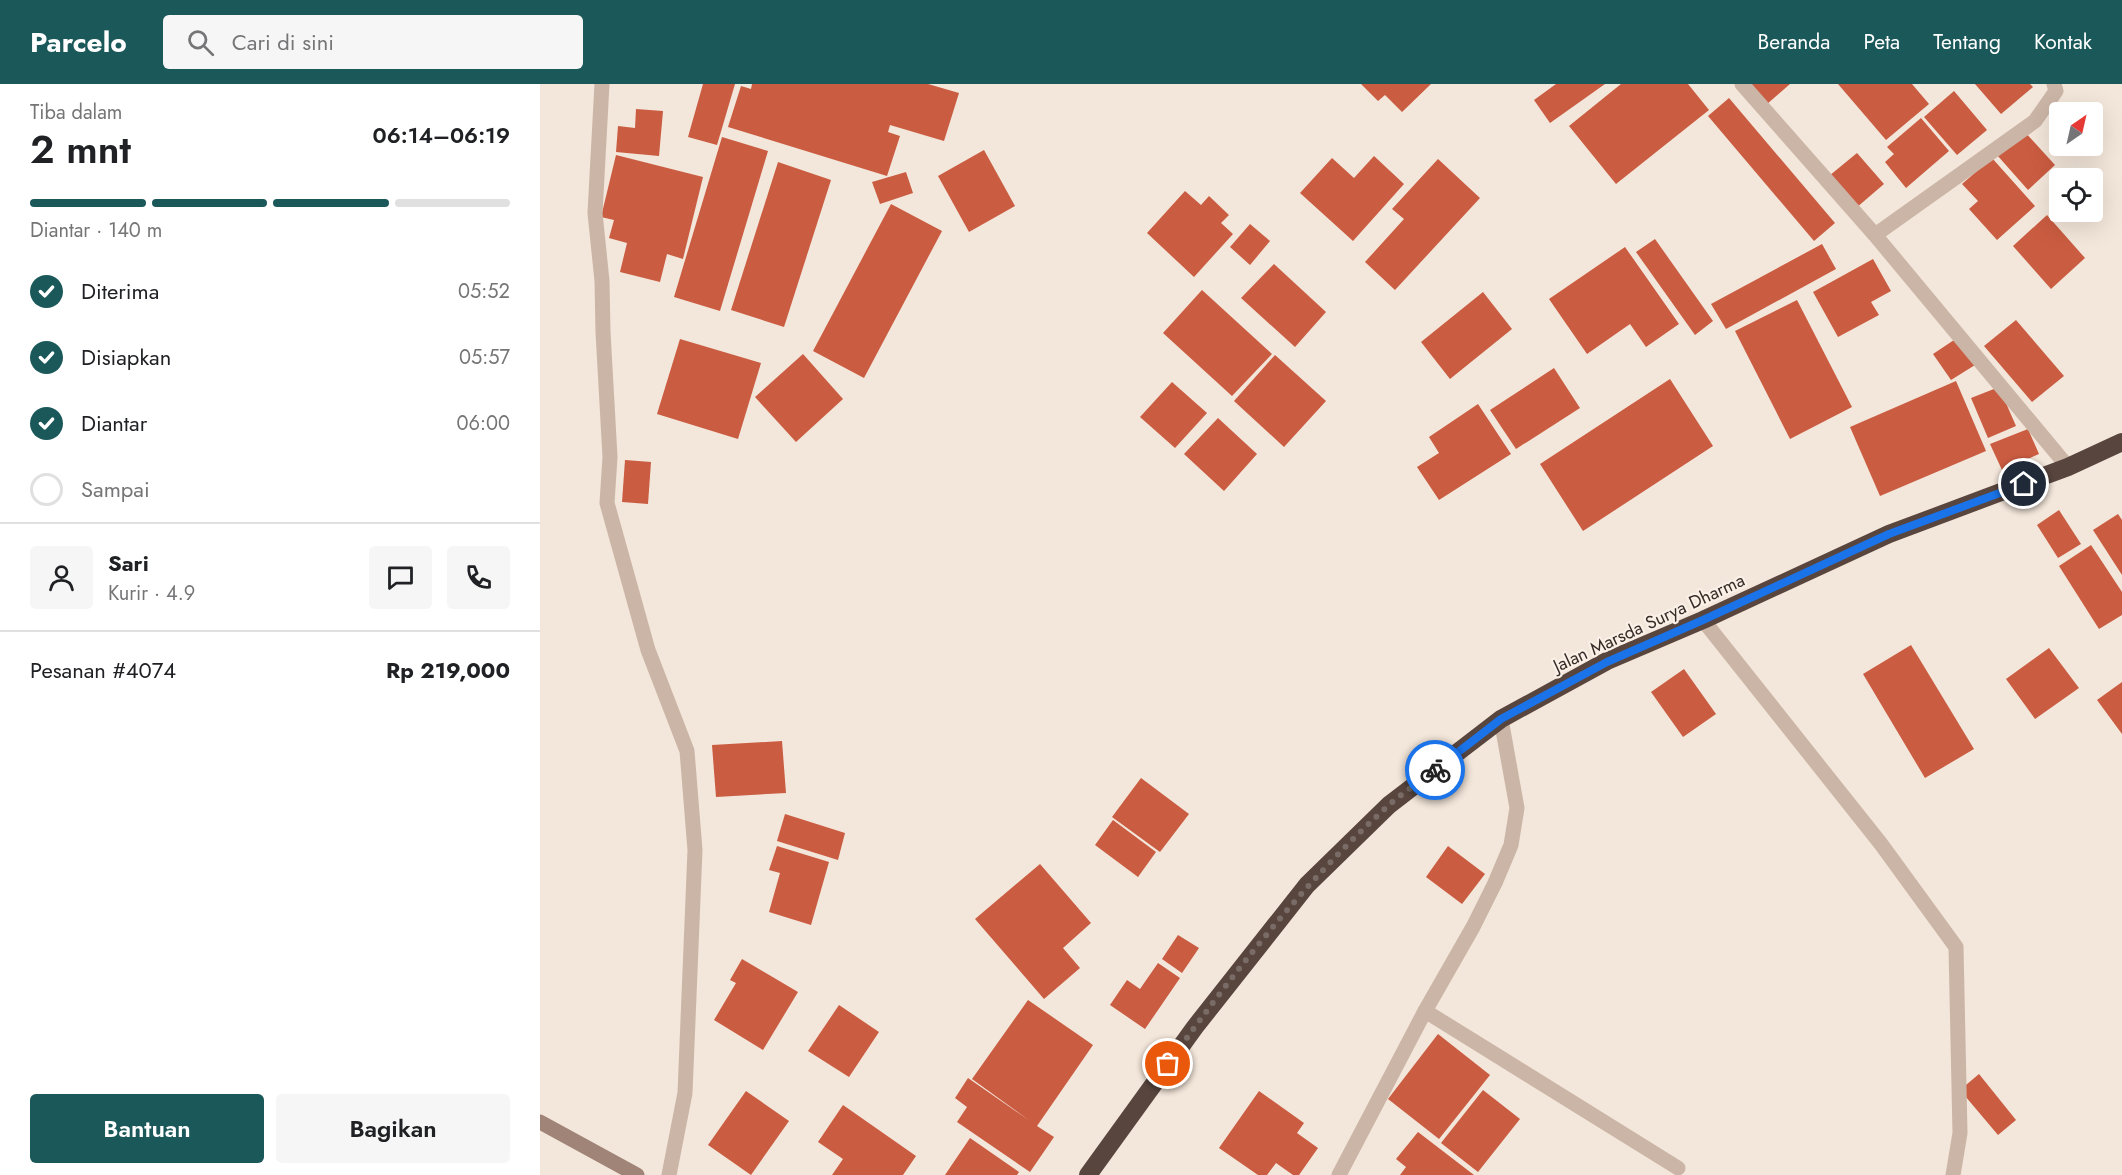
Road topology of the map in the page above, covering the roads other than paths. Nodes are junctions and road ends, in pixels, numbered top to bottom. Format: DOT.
graph roads {
  1 [pos="602,84"];
  2 [pos="1742,84"];
  3 [pos="2054,84"];
  4 [pos="1875,235"];
  5 [pos="2122,442"];
  6 [pos="2068,467"];
  7 [pos="1703,620"];
  8 [pos="1501,719"];
  9 [pos="1425,1011"];
  10 [pos="540,1122"];
  11 [pos="1678,1168"];
  12 [pos="637,1175"];
  13 [pos="669,1175"];
  14 [pos="1088,1175"];
  15 [pos="1339,1175"];
  16 [pos="1953,1175"];
  1 -- 13 [label="street"];
  2 -- 4 [label="street"];
  3 -- 4 [label="street"];
  4 -- 6 [label="street"];
  5 -- 6 [label="highway, Jalan Marsda Surya Dharma"];
  6 -- 7 [label="highway, Jalan Marsda Surya Dharma"];
  7 -- 8 [label="highway, Jalan Marsda Surya Dharma"];
  7 -- 16 [label="street"];
  8 -- 9 [label="street"];
  8 -- 14 [label="highway, Jalan Marsda Surya Dharma"];
  9 -- 11 [label="street"];
  9 -- 15 [label="street"];
  10 -- 12 [label="street"];
}
